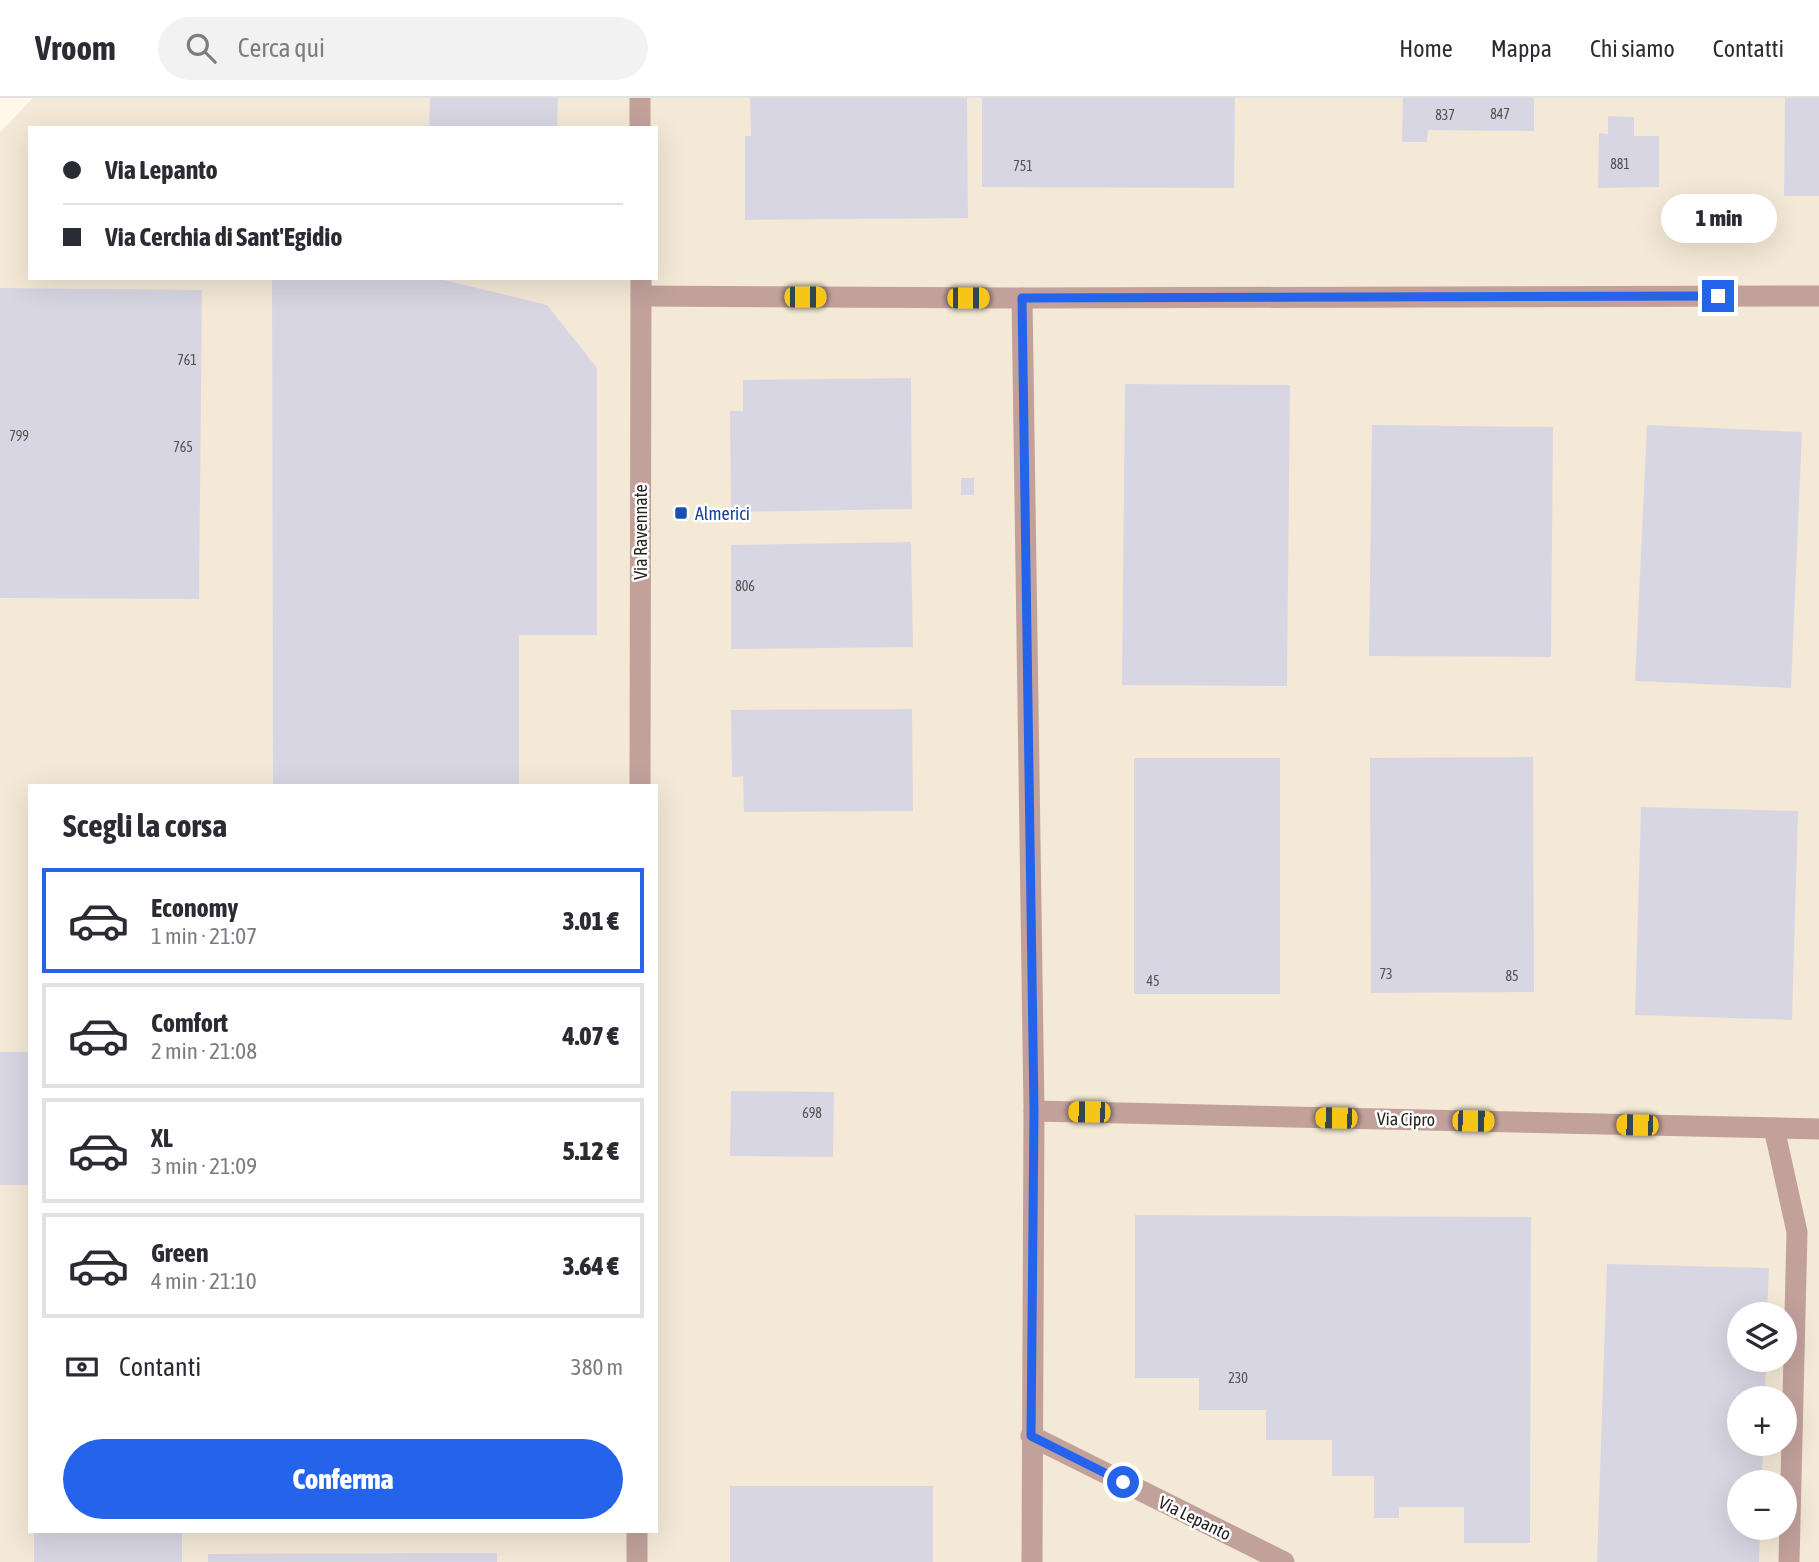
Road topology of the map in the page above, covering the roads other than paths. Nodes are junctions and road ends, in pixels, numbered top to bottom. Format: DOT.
graph roads {
  1 [pos="640,98"];
  2 [pos="640,126"];
  3 [pos="641,287"];
  4 [pos="1819,296"];
  5 [pos="1022,298"];
  6 [pos="640,784"];
  7 [pos="1034,1111"];
  8 [pos="1774,1128"];
  9 [pos="1819,1129"];
  10 [pos="1031,1436"];
  11 [pos="637,1533"];
  12 [pos="637,1562"];
  13 [pos="1032,1562"];
  14 [pos="1284,1562"];
  15 [pos="1789,1562"];
  1 -- 2 [label="street"];
  3 -- 5 [label="street"];
  3 -- 6 [label="street, Via Ravennate"];
  4 -- 5 [label="street"];
  5 -- 7 [label="street"];
  7 -- 8 [label="street, Via Cipro"];
  7 -- 10 [label="street"];
  8 -- 9 [label="street, Via Cipro"];
  8 -- 15 [label="street"];
  10 -- 13 [label="street"];
  10 -- 14 [label="street, Via Lepanto"];
  11 -- 12 [label="street"];
}
